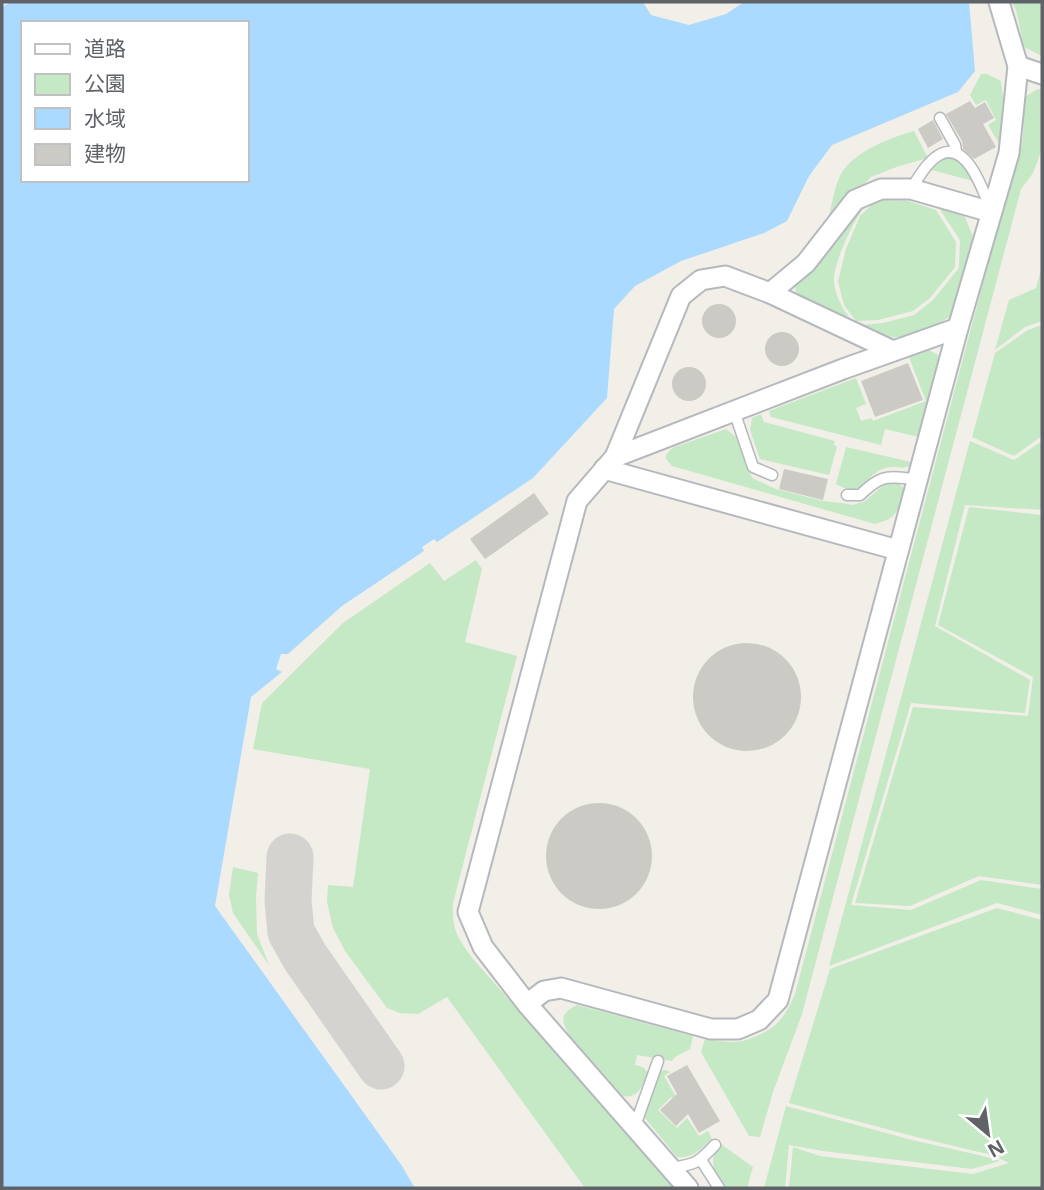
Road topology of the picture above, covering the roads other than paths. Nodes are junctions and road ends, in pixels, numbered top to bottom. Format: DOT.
graph roads {
  1 [pos="999,2"];
  2 [pos="1018,66"];
  3 [pos="1042,74"];
  4 [pos="940,118"];
  5 [pos="956,152"];
  6 [pos="911,189"];
  7 [pos="991,212"];
  8 [pos="770,293"];
  9 [pos="958,328"];
  10 [pos="893,351"];
  11 [pos="734,411"];
  12 [pos="610,463"];
  13 [pos="772,475"];
  14 [pos="918,479"];
  15 [pos="848,495"];
  16 [pos="898,550"];
  17 [pos="527,1004"];
  18 [pos="659,1061"];
  19 [pos="635,1127"];
  20 [pos="715,1145"];
  21 [pos="701,1160"];
  22 [pos="671,1168"];
  23 [pos="688,1188"];
  24 [pos="719,1188"];
  1 -- 2 [label="street"];
  2 -- 3 [label="street"];
  2 -- 7 [label="street"];
  4 -- 5 [label="lane"];
  5 -- 6 [label="lane"];
  5 -- 7 [label="lane"];
  6 -- 7 [label="street"];
  6 -- 8 [label="street"];
  7 -- 9 [label="street"];
  8 -- 10 [label="street"];
  8 -- 12 [label="street"];
  9 -- 10 [label="street"];
  9 -- 14 [label="street"];
  10 -- 11 [label="street"];
  11 -- 12 [label="street"];
  11 -- 13 [label="lane"];
  12 -- 16 [label="street"];
  12 -- 17 [label="street"];
  14 -- 15 [label="lane"];
  14 -- 16 [label="street"];
  16 -- 17 [label="street"];
  17 -- 19 [label="street"];
  18 -- 19 [label="lane"];
  19 -- 22 [label="street"];
  20 -- 21 [label="lane"];
  21 -- 22 [label="lane"];
  21 -- 24 [label="lane"];
  22 -- 23 [label="street"];
}
